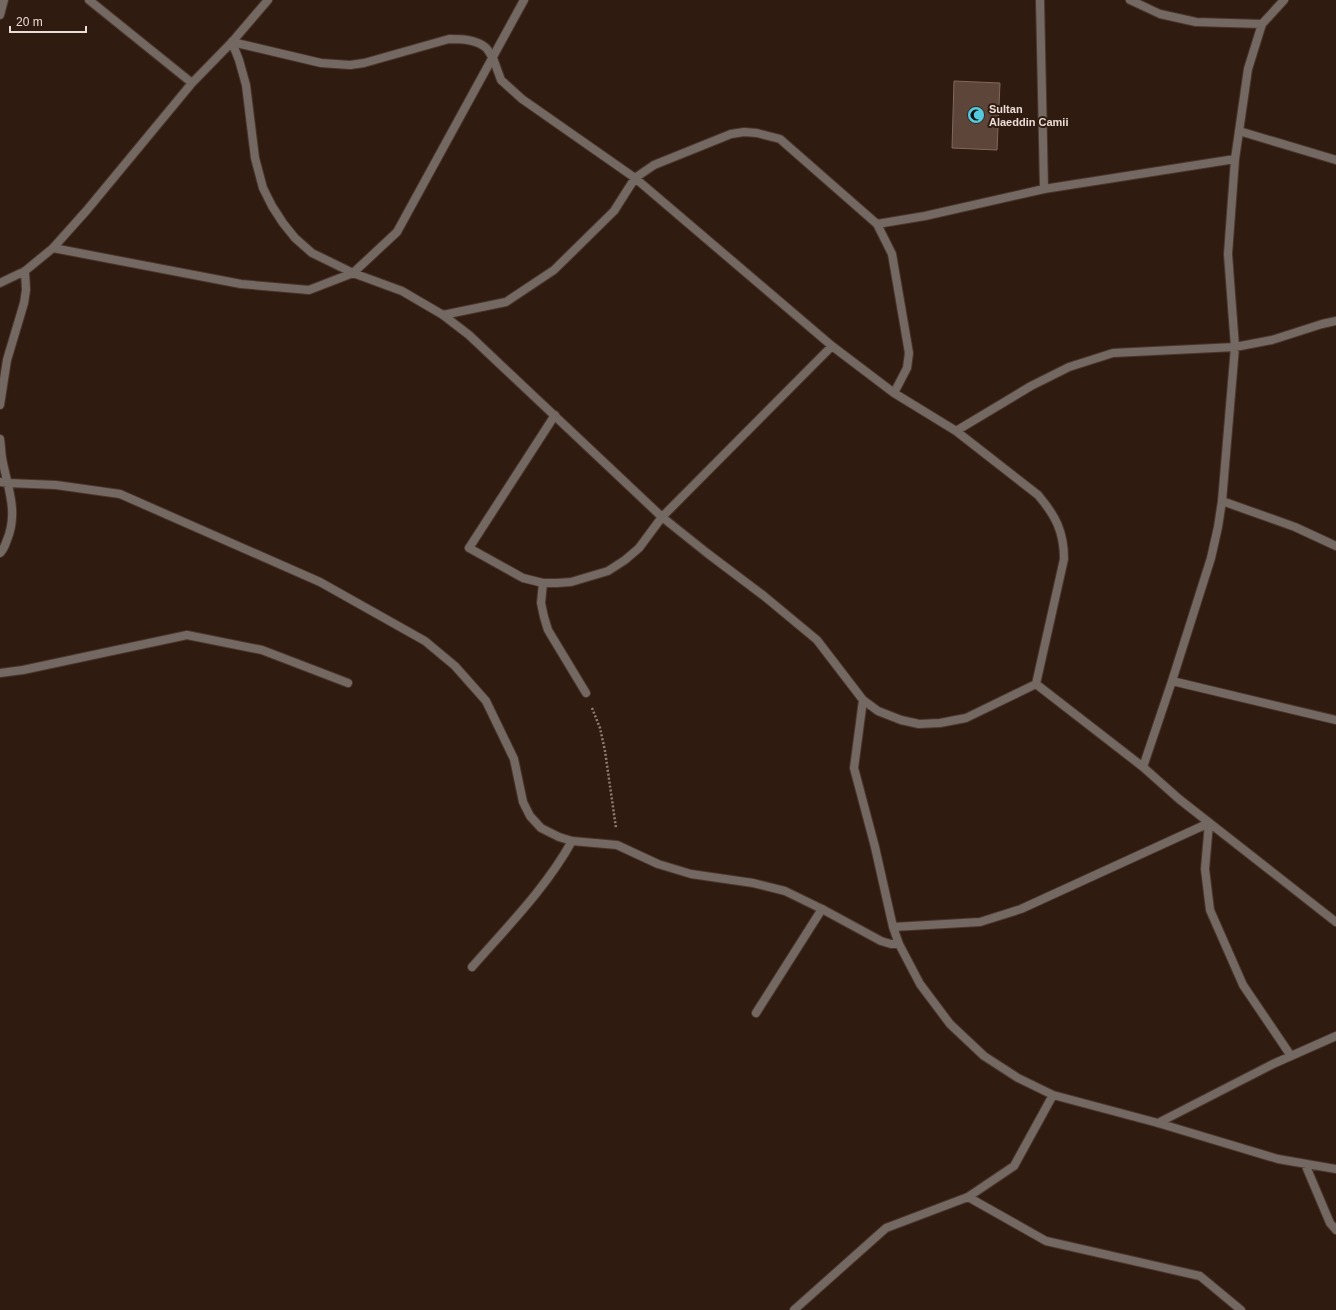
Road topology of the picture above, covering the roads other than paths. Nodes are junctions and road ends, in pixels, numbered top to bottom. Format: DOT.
graph roads {
  1 [pos="4,0"];
  2 [pos="89,0"];
  3 [pos="268,0"];
  4 [pos="524,0"];
  5 [pos="1040,0"];
  6 [pos="1130,0"];
  7 [pos="1284,0"];
  8 [pos="0,15"];
  9 [pos="1262,24"];
  10 [pos="232,42"];
  11 [pos="493,58"];
  12 [pos="192,83"];
  13 [pos="1239,131"];
  14 [pos="1235,158"];
  15 [pos="1336,160"];
  16 [pos="635,178"];
  17 [pos="1044,189"];
  18 [pos="877,224"];
  19 [pos="54,248"];
  20 [pos="26,271"];
  21 [pos="353,273"];
  22 [pos="0,283"];
  23 [pos="443,315"];
  24 [pos="1336,321"];
  25 [pos="832,346"];
  26 [pos="1235,347"];
  27 [pos="894,393"];
  28 [pos="0,405"];
  29 [pos="555,415"];
  30 [pos="956,431"];
  31 [pos="0,439"];
  32 [pos="4,482"];
  33 [pos="1222,501"];
  34 [pos="662,516"];
  35 [pos="1336,546"];
  36 [pos="0,554"];
  37 [pos="543,583"];
  38 [pos="0,673"];
  39 [pos="1172,681"];
  40 [pos="348,683"];
  41 [pos="1036,684"];
  42 [pos="586,693"];
  43 [pos="863,700"];
  44 [pos="1336,720"];
  45 [pos="1143,767"];
  46 [pos="1209,823"];
  47 [pos="572,841"];
  48 [pos="822,909"];
  49 [pos="1336,922"];
  50 [pos="893,927"];
  51 [pos="899,944"];
  52 [pos="472,967"];
  53 [pos="756,1013"];
  54 [pos="1336,1036"];
  55 [pos="1291,1056"];
  56 [pos="1053,1095"];
  57 [pos="1158,1123"];
  58 [pos="1305,1164"];
  59 [pos="1336,1170"];
  60 [pos="968,1197"];
  61 [pos="1336,1230"];
  62 [pos="794,1310"];
  63 [pos="1241,1310"];
  1 -- 8 [label="street"];
  2 -- 12 [label="street"];
  3 -- 10 [label="street"];
  4 -- 11 [label="street"];
  5 -- 17 [label="street"];
  6 -- 9 [label="street"];
  7 -- 9 [label="street"];
  9 -- 13 [label="street"];
  10 -- 11 [label="street"];
  10 -- 12 [label="street"];
  10 -- 21 [label="street"];
  11 -- 16 [label="street"];
  11 -- 21 [label="street"];
  12 -- 19 [label="street"];
  13 -- 14 [label="street"];
  13 -- 15 [label="street"];
  14 -- 17 [label="street"];
  14 -- 26 [label="street"];
  16 -- 18 [label="street"];
  16 -- 23 [label="street"];
  16 -- 25 [label="street"];
  17 -- 18 [label="street"];
  18 -- 27 [label="street"];
  19 -- 20 [label="street"];
  19 -- 21 [label="street"];
  20 -- 22 [label="street"];
  20 -- 28 [label="street"];
  21 -- 23 [label="street"];
  23 -- 29 [label="street"];
  24 -- 26 [label="street"];
  25 -- 27 [label="street"];
  25 -- 34 [label="street"];
  26 -- 30 [label="street"];
  26 -- 33 [label="street"];
  27 -- 30 [label="street"];
  29 -- 34 [label="street"];
  29 -- 37 [label="street"];
  30 -- 41 [label="street"];
  31 -- 32 [label="street"];
  32 -- 36 [label="street"];
  32 -- 47 [label="street"];
  33 -- 35 [label="street"];
  33 -- 39 [label="street"];
  34 -- 37 [label="street"];
  34 -- 43 [label="street"];
  37 -- 42 [label="street"];
  38 -- 40 [label="street"];
  39 -- 44 [label="street"];
  39 -- 45 [label="street"];
  41 -- 43 [label="street"];
  41 -- 45 [label="street"];
  43 -- 50 [label="street"];
  45 -- 46 [label="street"];
  46 -- 49 [label="street"];
  46 -- 50 [label="street"];
  46 -- 55 [label="street"];
  47 -- 48 [label="street"];
  47 -- 52 [label="street"];
  48 -- 51 [label="street"];
  48 -- 53 [label="street"];
  50 -- 51 [label="street"];
  51 -- 56 [label="street"];
  54 -- 55 [label="street"];
  55 -- 57 [label="street"];
  56 -- 57 [label="street"];
  56 -- 60 [label="street"];
  57 -- 58 [label="street"];
  58 -- 59 [label="street"];
  58 -- 61 [label="street"];
  60 -- 62 [label="street"];
  60 -- 63 [label="street"];
}
